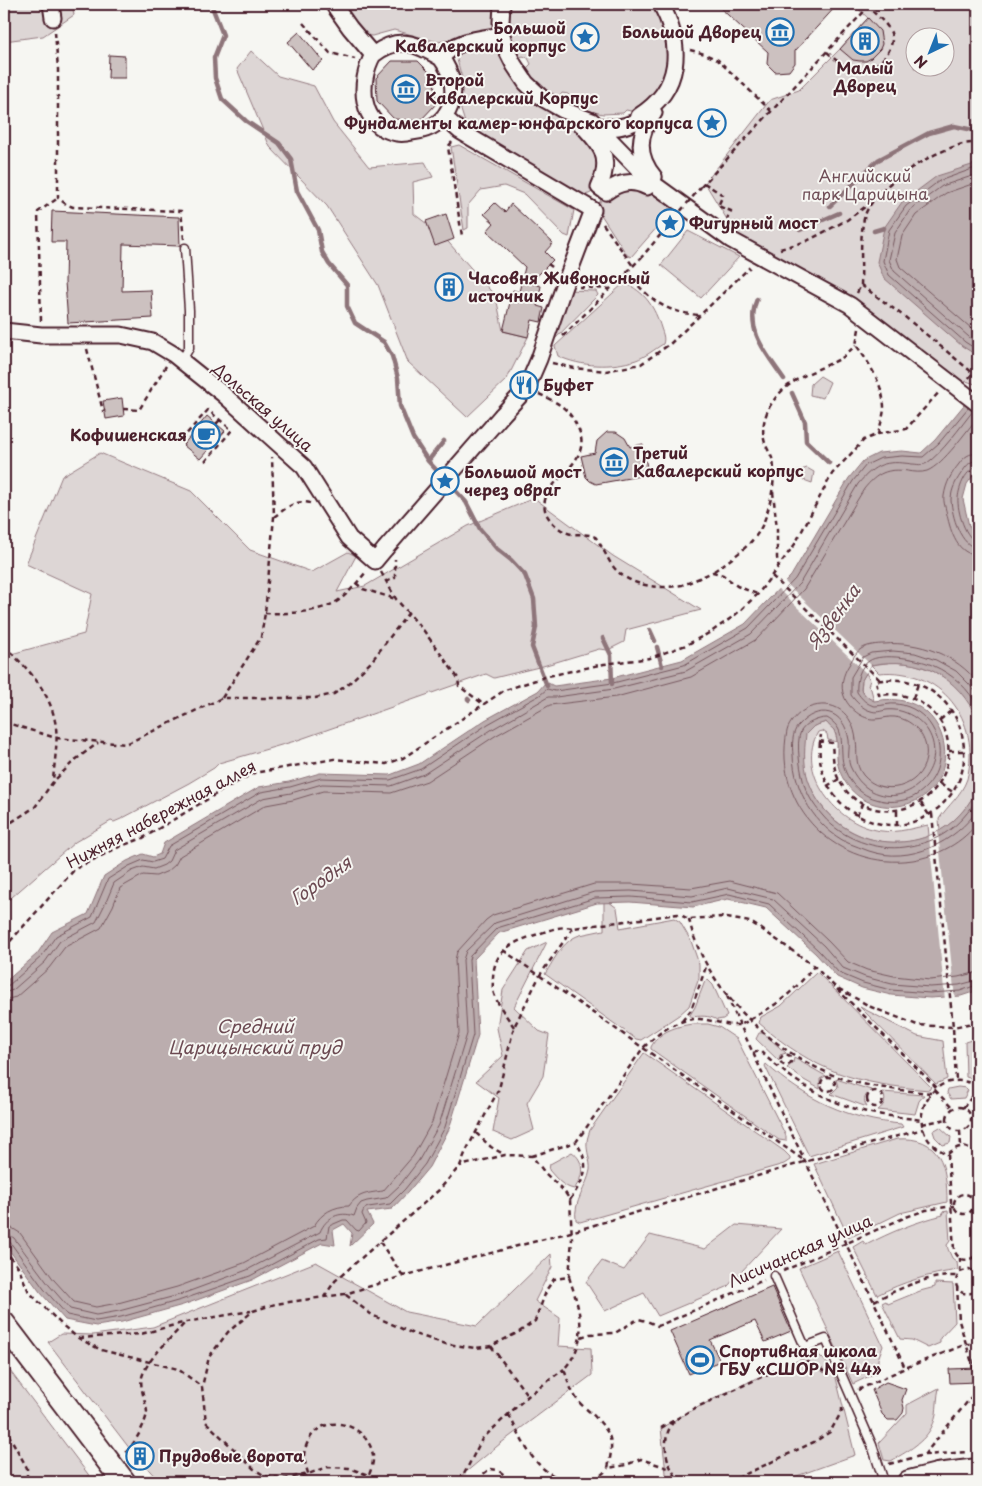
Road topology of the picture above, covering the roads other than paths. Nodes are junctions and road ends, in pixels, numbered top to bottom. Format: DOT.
graph roads {
  1 [pos="333,4"];
  2 [pos="502,4"];
  3 [pos="661,4"];
  4 [pos="502,35"];
  5 [pos="441,58"];
  6 [pos="371,59"];
  7 [pos="444,117"];
  8 [pos="634,121"];
  9 [pos="595,124"];
  10 [pos="621,151"];
  11 [pos="651,182"];
  12 [pos="603,190"];
  13 [pos="591,208"];
  14 [pos="184,248"];
  15 [pos="4,331"];
  16 [pos="177,357"];
  17 [pos="978,404"];
  18 [pos="774,1276"];
  19 [pos="4,1324"];
  20 [pos="974,1461"];
  21 [pos="124,1482"];
  22 [pos="884,1482"];
  23 [pos="909,1482"];
  1 -- 6 [label="street"];
  2 -- 4 [label="street"];
  3 -- 8 [label="street"];
  4 -- 5 [label="street"];
  4 -- 9 [label="street"];
  5 -- 6 [label="street"];
  5 -- 7 [label="street"];
  6 -- 7 [label="street"];
  7 -- 13 [label="street"];
  8 -- 9 [label="street"];
  8 -- 10 [label="street"];
  8 -- 11 [label="street"];
  9 -- 10 [label="street"];
  9 -- 12 [label="street"];
  10 -- 11 [label="street"];
  10 -- 12 [label="street"];
  11 -- 12 [label="street"];
  11 -- 17 [label="street"];
  12 -- 13 [label="street"];
  13 -- 16 [label="street, Дольская улица, bridge"];
  14 -- 16 [label="lane"];
  15 -- 16 [label="street, Дольская улица"];
  18 -- 22 [label="lane"];
  19 -- 21 [label="main road"];
  20 -- 23 [label="main road"];
}
